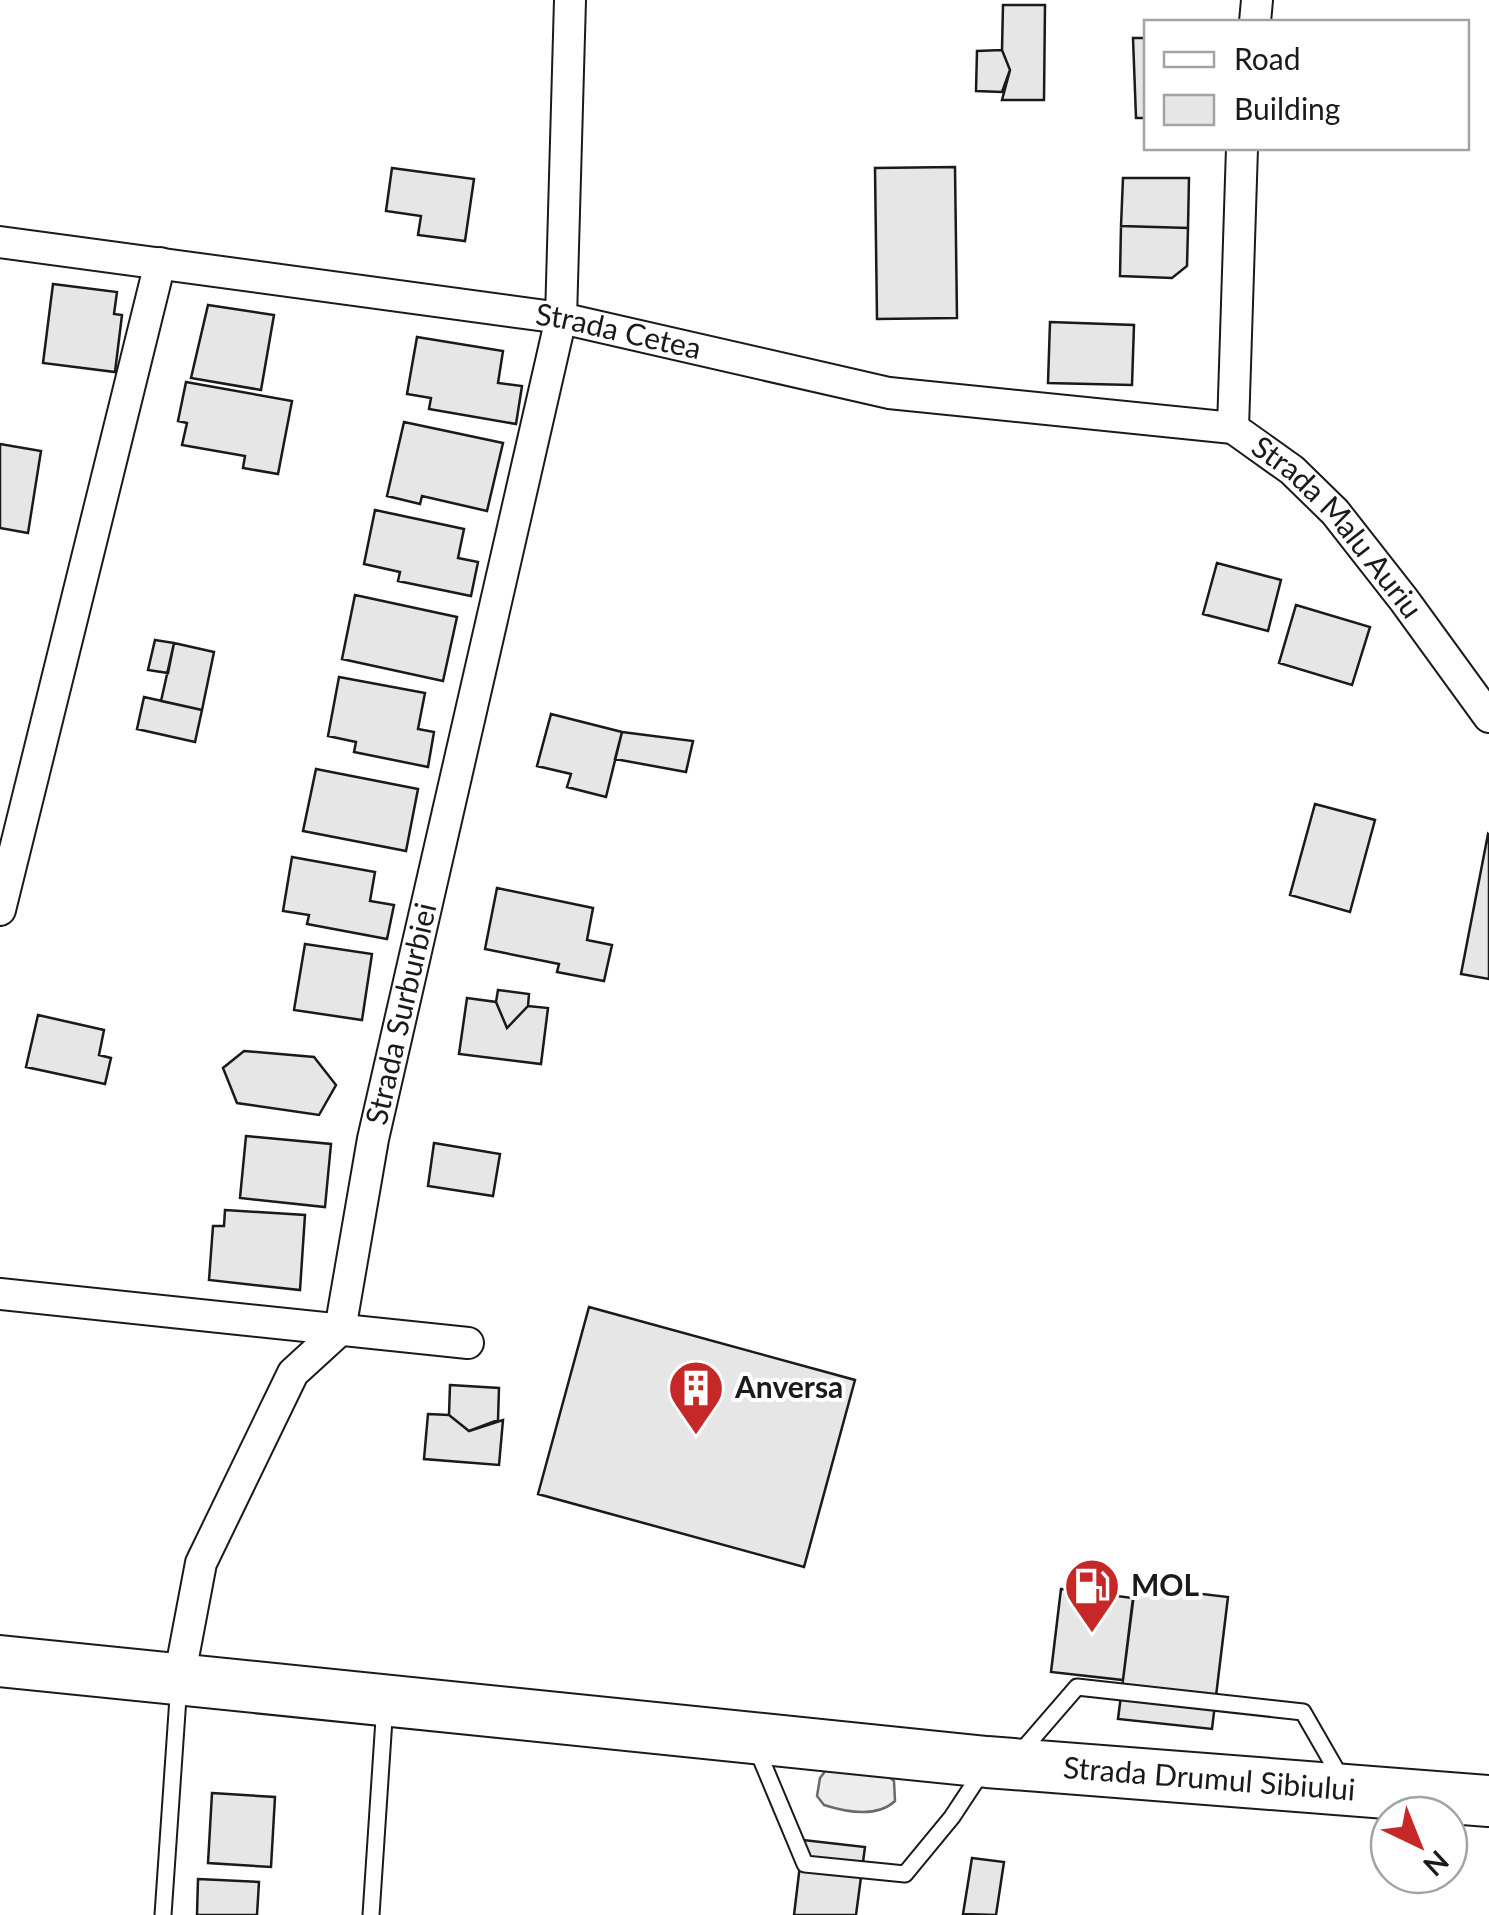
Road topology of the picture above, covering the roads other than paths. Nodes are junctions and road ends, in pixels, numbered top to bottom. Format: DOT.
graph roads {
  1 [pos="570,0"];
  2 [pos="1242,150"];
  3 [pos="0,242"];
  4 [pos="160,263"];
  5 [pos="562,318"];
  6 [pos="1234,428"];
  7 [pos="1489,717"];
  8 [pos="0,910"];
  9 [pos="0,1294"];
  10 [pos="340,1330"];
  11 [pos="468,1344"];
  12 [pos="0,1662"];
  13 [pos="179,1680"];
  14 [pos="386,1700"];
  15 [pos="753,1738"];
  16 [pos="998,1763"];
  17 [pos="1348,1790"];
  18 [pos="1486,1798"];
  19 [pos="163,1915"];
  20 [pos="371,1915"];
  1 -- 5 [label="street, Strada Surburbiei"];
  2 -- 6 [label="street, Strada Malu Auriu"];
  3 -- 4 [label="street, Strada Cetea"];
  4 -- 5 [label="street, Strada Cetea"];
  4 -- 8 [label="street"];
  5 -- 6 [label="street, Strada Cetea"];
  5 -- 10 [label="street, Strada Surburbiei"];
  6 -- 7 [label="street, Strada Malu Auriu"];
  9 -- 10 [label="street"];
  10 -- 11 [label="street"];
  10 -- 13 [label="street"];
  12 -- 13 [label="main road, Strada Drumul Sibiului"];
  13 -- 14 [label="main road, Strada Drumul Sibiului"];
  13 -- 19 [label="lane"];
  14 -- 15 [label="main road, Strada Drumul Sibiului"];
  14 -- 20 [label="lane"];
  15 -- 16 [label="main road, Strada Drumul Sibiului"];
  15 -- 16 [label="lane"];
  16 -- 17 [label="main road, Strada Drumul Sibiului"];
  16 -- 17 [label="lane"];
  17 -- 18 [label="main road, Strada Drumul Sibiului"];
}
